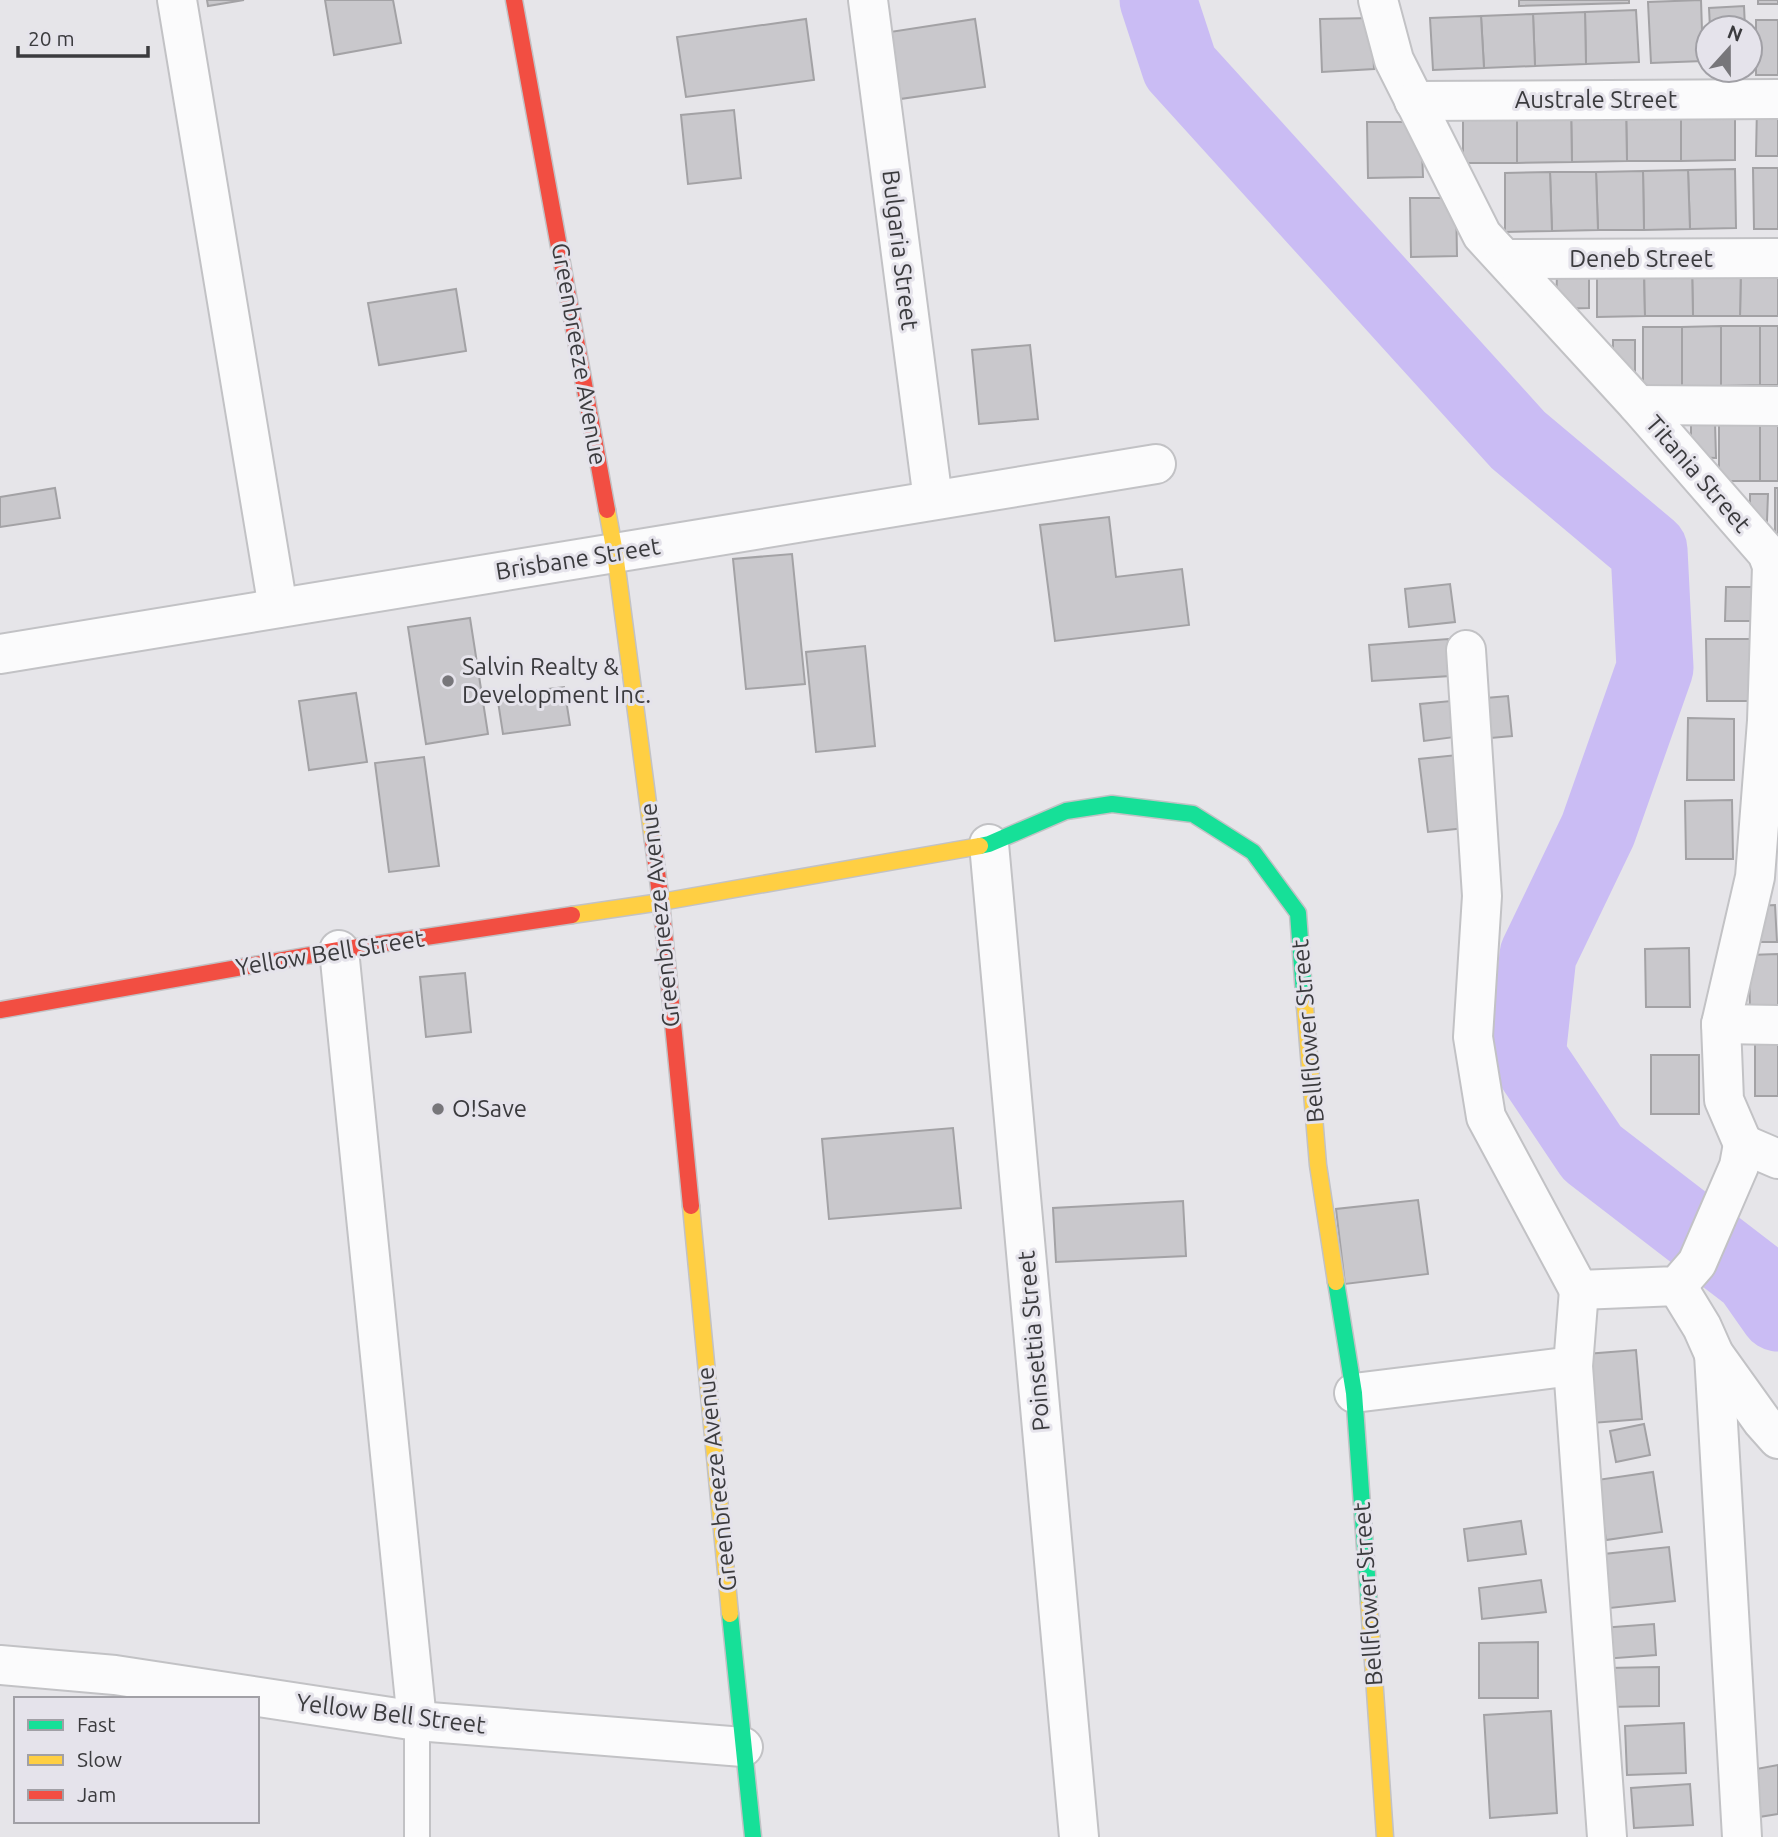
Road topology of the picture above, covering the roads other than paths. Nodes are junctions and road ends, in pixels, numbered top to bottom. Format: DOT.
graph roads {
  1 [pos="177,0"];
  2 [pos="514,0"];
  3 [pos="868,0"];
  4 [pos="1378,0"];
  5 [pos="1778,99"];
  6 [pos="1414,101"];
  7 [pos="1778,258"];
  8 [pos="1505,259"];
  9 [pos="1638,405"];
  10 [pos="1778,406"];
  11 [pos="1156,464"];
  12 [pos="933,500"];
  13 [pos="615,553"];
  14 [pos="1775,566"];
  15 [pos="278,608"];
  16 [pos="1466,650"];
  17 [pos="0,654"];
  18 [pos="1772,721"];
  19 [pos="989,844"];
  20 [pos="1767,877"];
  21 [pos="661,902"];
  22 [pos="338,950"];
  23 [pos="0,1010"];
  24 [pos="1721,1024"];
  25 [pos="1778,1025"];
  26 [pos="1741,1155"];
  27 [pos="1778,1159"];
  28 [pos="1687,1274"];
  29 [pos="1579,1290"];
  30 [pos="1714,1354"];
  31 [pos="1573,1366"];
  32 [pos="1354,1393"];
  33 [pos="1778,1439"];
  34 [pos="0,1664"];
  35 [pos="259,1697"];
  36 [pos="259,1697"];
  37 [pos="416,1721"];
  38 [pos="743,1747"];
  39 [pos="417,1837"];
  40 [pos="754,1837"];
  41 [pos="1079,1837"];
  42 [pos="1385,1837"];
  43 [pos="1607,1837"];
  44 [pos="1742,1837"];
  1 -- 15 [label="street"];
  2 -- 13 [label="street, Greenbreeze Avenue"];
  3 -- 12 [label="street, Bulgaria Street"];
  4 -- 6 [label="street, Titania Street"];
  5 -- 6 [label="street, Australe Street"];
  6 -- 8 [label="street, Titania Street"];
  7 -- 8 [label="street, Deneb Street"];
  8 -- 9 [label="street, Titania Street"];
  9 -- 10 [label="street"];
  9 -- 14 [label="street, Titania Street"];
  11 -- 12 [label="street, Brisbane Street"];
  12 -- 13 [label="street, Brisbane Street"];
  13 -- 15 [label="street, Brisbane Street"];
  13 -- 21 [label="street, Greenbreeze Avenue"];
  14 -- 18 [label="street, Titania Street"];
  15 -- 17 [label="street, Brisbane Street"];
  16 -- 29 [label="street"];
  18 -- 20 [label="street, Titania Street"];
  19 -- 21 [label="street, Bellflower Street"];
  19 -- 32 [label="street, Bellflower Street"];
  19 -- 41 [label="street, Poinsettia Street"];
  20 -- 24 [label="street, Titania Street"];
  21 -- 22 [label="street, Yellow Bell Street"];
  21 -- 38 [label="street, Greenbreeze Avenue"];
  22 -- 23 [label="street, Yellow Bell Street"];
  22 -- 37 [label="street"];
  24 -- 25 [label="street"];
  24 -- 26 [label="street, Titania Street"];
  26 -- 27 [label="street"];
  26 -- 28 [label="street"];
  28 -- 29 [label="street"];
  28 -- 30 [label="street"];
  29 -- 31 [label="street"];
  30 -- 33 [label="street"];
  30 -- 44 [label="street"];
  31 -- 32 [label="street"];
  31 -- 43 [label="street"];
  32 -- 42 [label="street, Bellflower Street"];
  34 -- 36 [label="street, Yellow Bell Street"];
  35 -- 37 [label="street, Yellow Bell Street"];
  37 -- 38 [label="street, Yellow Bell Street"];
  37 -- 39 [label="lane"];
  38 -- 40 [label="street, Greenbreeze Avenue"];
}
